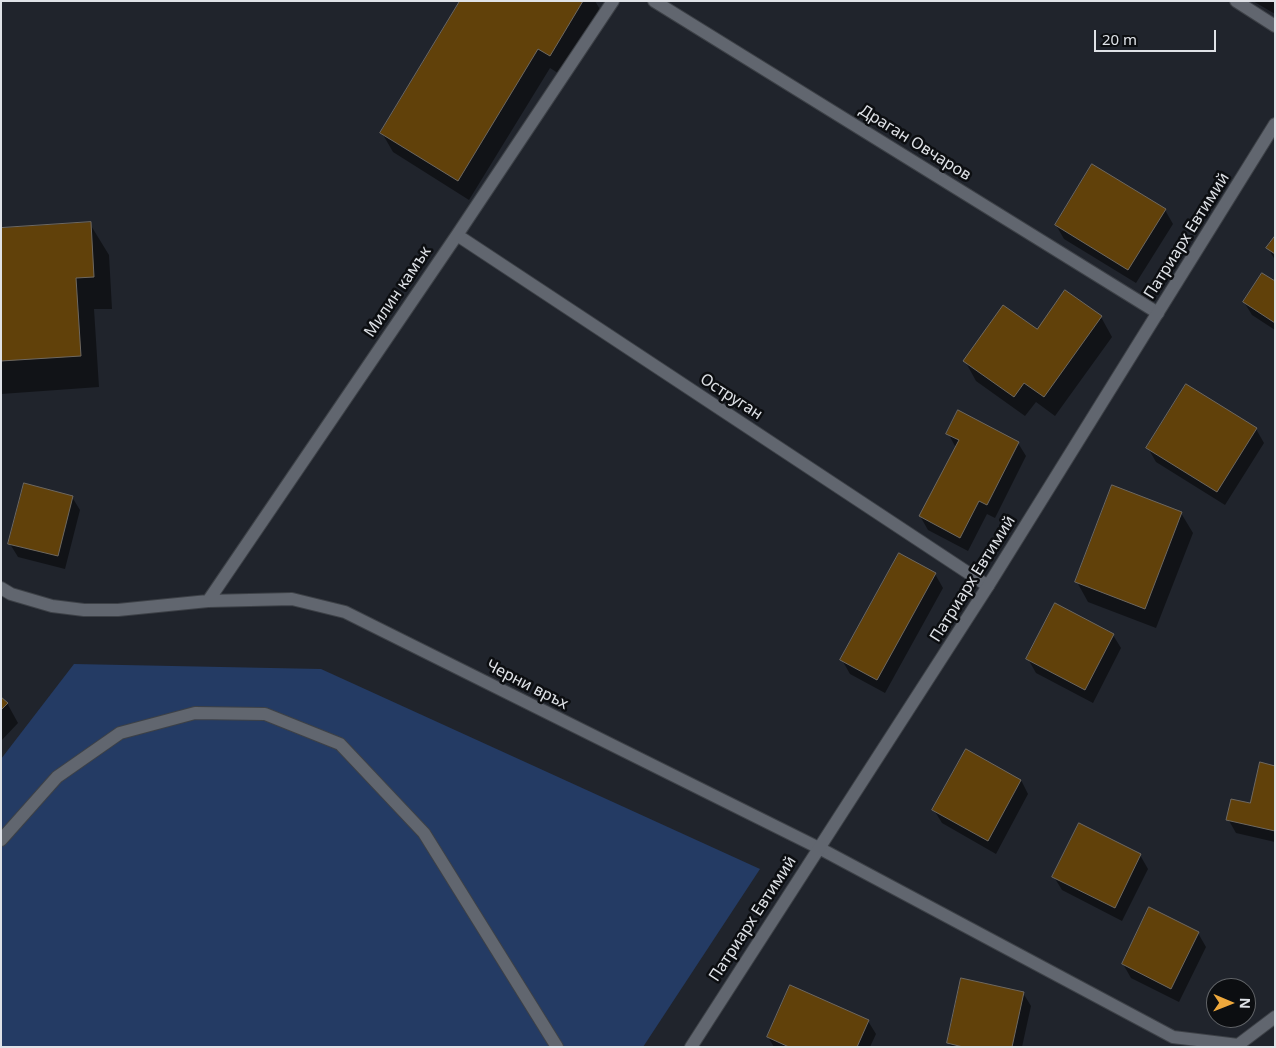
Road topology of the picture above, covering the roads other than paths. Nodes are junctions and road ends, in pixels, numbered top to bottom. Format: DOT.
graph roads {
  1 [pos="613,1"];
  2 [pos="654,1"];
  3 [pos="1236,1"];
  4 [pos="1275,26"];
  5 [pos="1275,124"];
  6 [pos="457,235"];
  7 [pos="1158,313"];
  8 [pos="988,586"];
  9 [pos="1,588"];
  10 [pos="208,601"];
  11 [pos="1,840"];
  12 [pos="819,848"];
  13 [pos="1275,1018"];
  14 [pos="1237,1046"];
  15 [pos="557,1047"];
  16 [pos="691,1047"];
  1 -- 6 [label="street, Милин камък"];
  2 -- 7 [label="street, Драган Овчаров"];
  3 -- 4 [label="street"];
  5 -- 7 [label="street, Патриарх Евтимий"];
  6 -- 8 [label="street, Оструган"];
  6 -- 10 [label="street, Милин камък"];
  7 -- 8 [label="street, Патриарх Евтимий"];
  8 -- 12 [label="street, Патриарх Евтимий"];
  9 -- 10 [label="street, Черни връх"];
  10 -- 12 [label="street, Черни връх"];
  11 -- 15 [label="street"];
  12 -- 14 [label="street, Черни връх"];
  12 -- 16 [label="street, Патриарх Евтимий"];
  13 -- 14 [label="street"];
}
